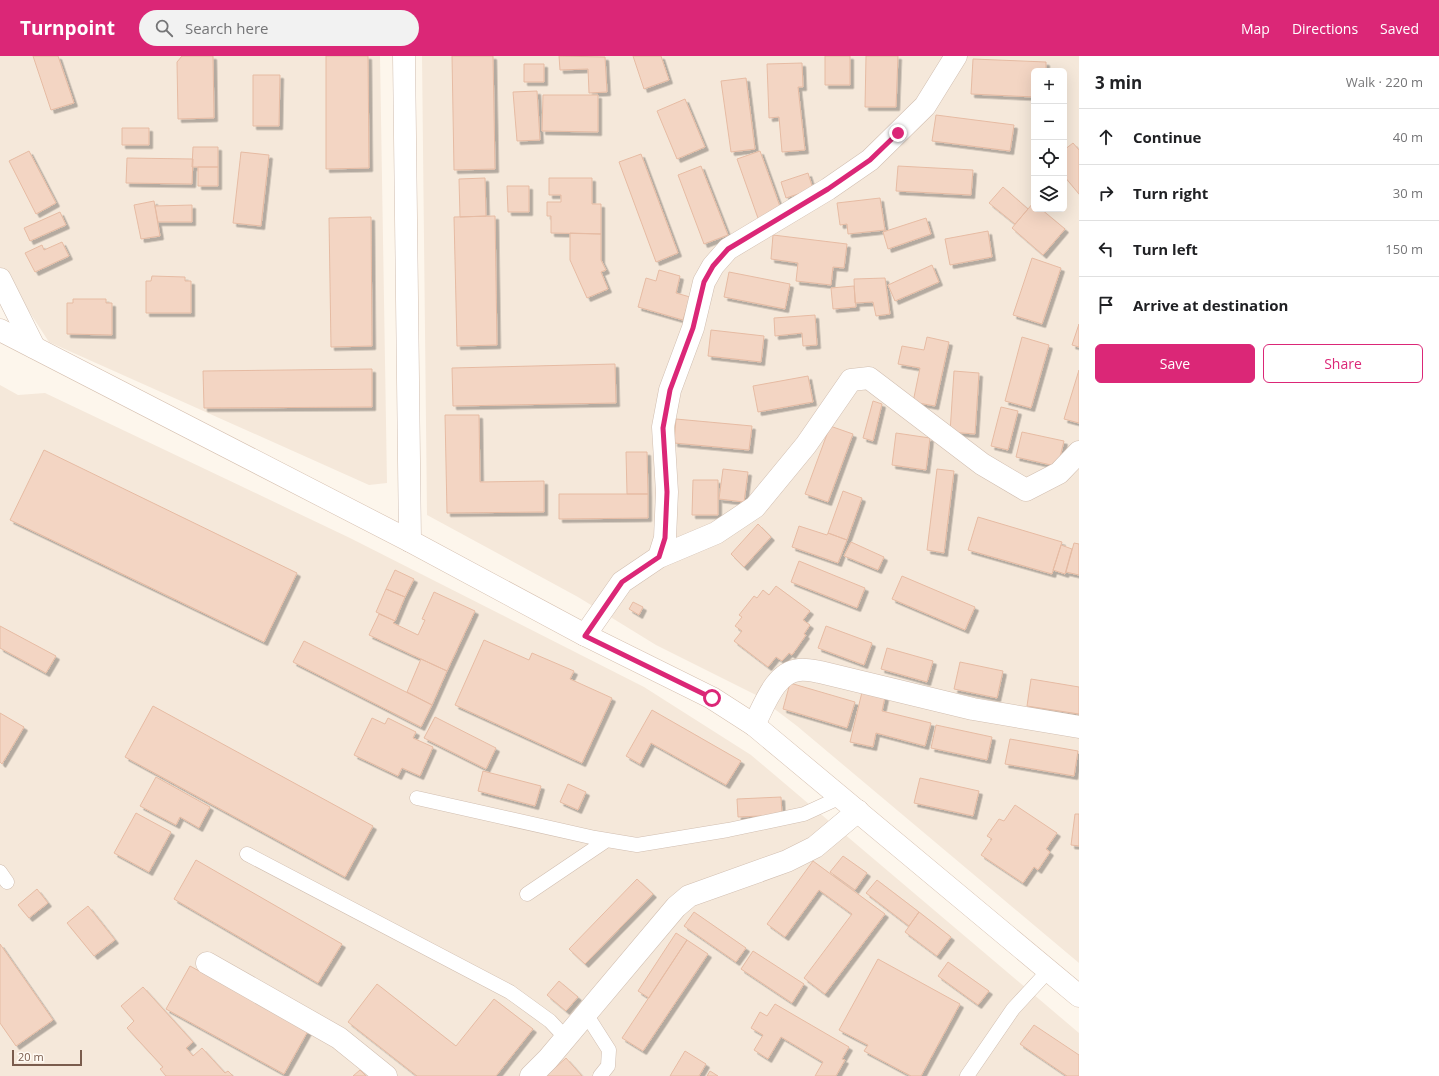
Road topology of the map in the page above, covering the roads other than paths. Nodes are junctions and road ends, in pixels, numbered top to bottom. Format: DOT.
graph roads {
  1 [pos="404,56"];
  2 [pos="956,56"];
  3 [pos="0,280"];
  4 [pos="0,330"];
  5 [pos="34,347"];
  6 [pos="1079,452"];
  7 [pos="410,541"];
  8 [pos="659,557"];
  9 [pos="585,636"];
  10 [pos="754,725"];
  11 [pos="1079,727"];
  12 [pos="841,797"];
  13 [pos="417,798"];
  14 [pos="858,811"];
  15 [pos="607,840"];
  16 [pos="247,854"];
  17 [pos="527,894"];
  18 [pos="207,963"];
  19 [pos="1048,970"];
  20 [pos="1079,996"];
  21 [pos="586,1014"];
  22 [pos="566,1038"];
  23 [pos="386,1076"];
  24 [pos="531,1076"];
  25 [pos="600,1076"];
  26 [pos="967,1076"];
  1 -- 7 [label="street"];
  2 -- 8 [label="street"];
  3 -- 5 [label="street"];
  4 -- 5 [label="street"];
  5 -- 7 [label="street"];
  6 -- 8 [label="street"];
  7 -- 9 [label="street"];
  8 -- 9 [label="street"];
  9 -- 10 [label="street"];
  10 -- 11 [label="street"];
  10 -- 12 [label="street"];
  12 -- 14 [label="street"];
  12 -- 15 [label="lane"];
  13 -- 15 [label="lane"];
  14 -- 19 [label="street"];
  14 -- 21 [label="street"];
  15 -- 17 [label="lane"];
  16 -- 22 [label="lane"];
  18 -- 23 [label="street"];
  19 -- 20 [label="street"];
  19 -- 26 [label="lane"];
  21 -- 22 [label="street"];
  21 -- 25 [label="lane"];
  22 -- 24 [label="street"];
}
